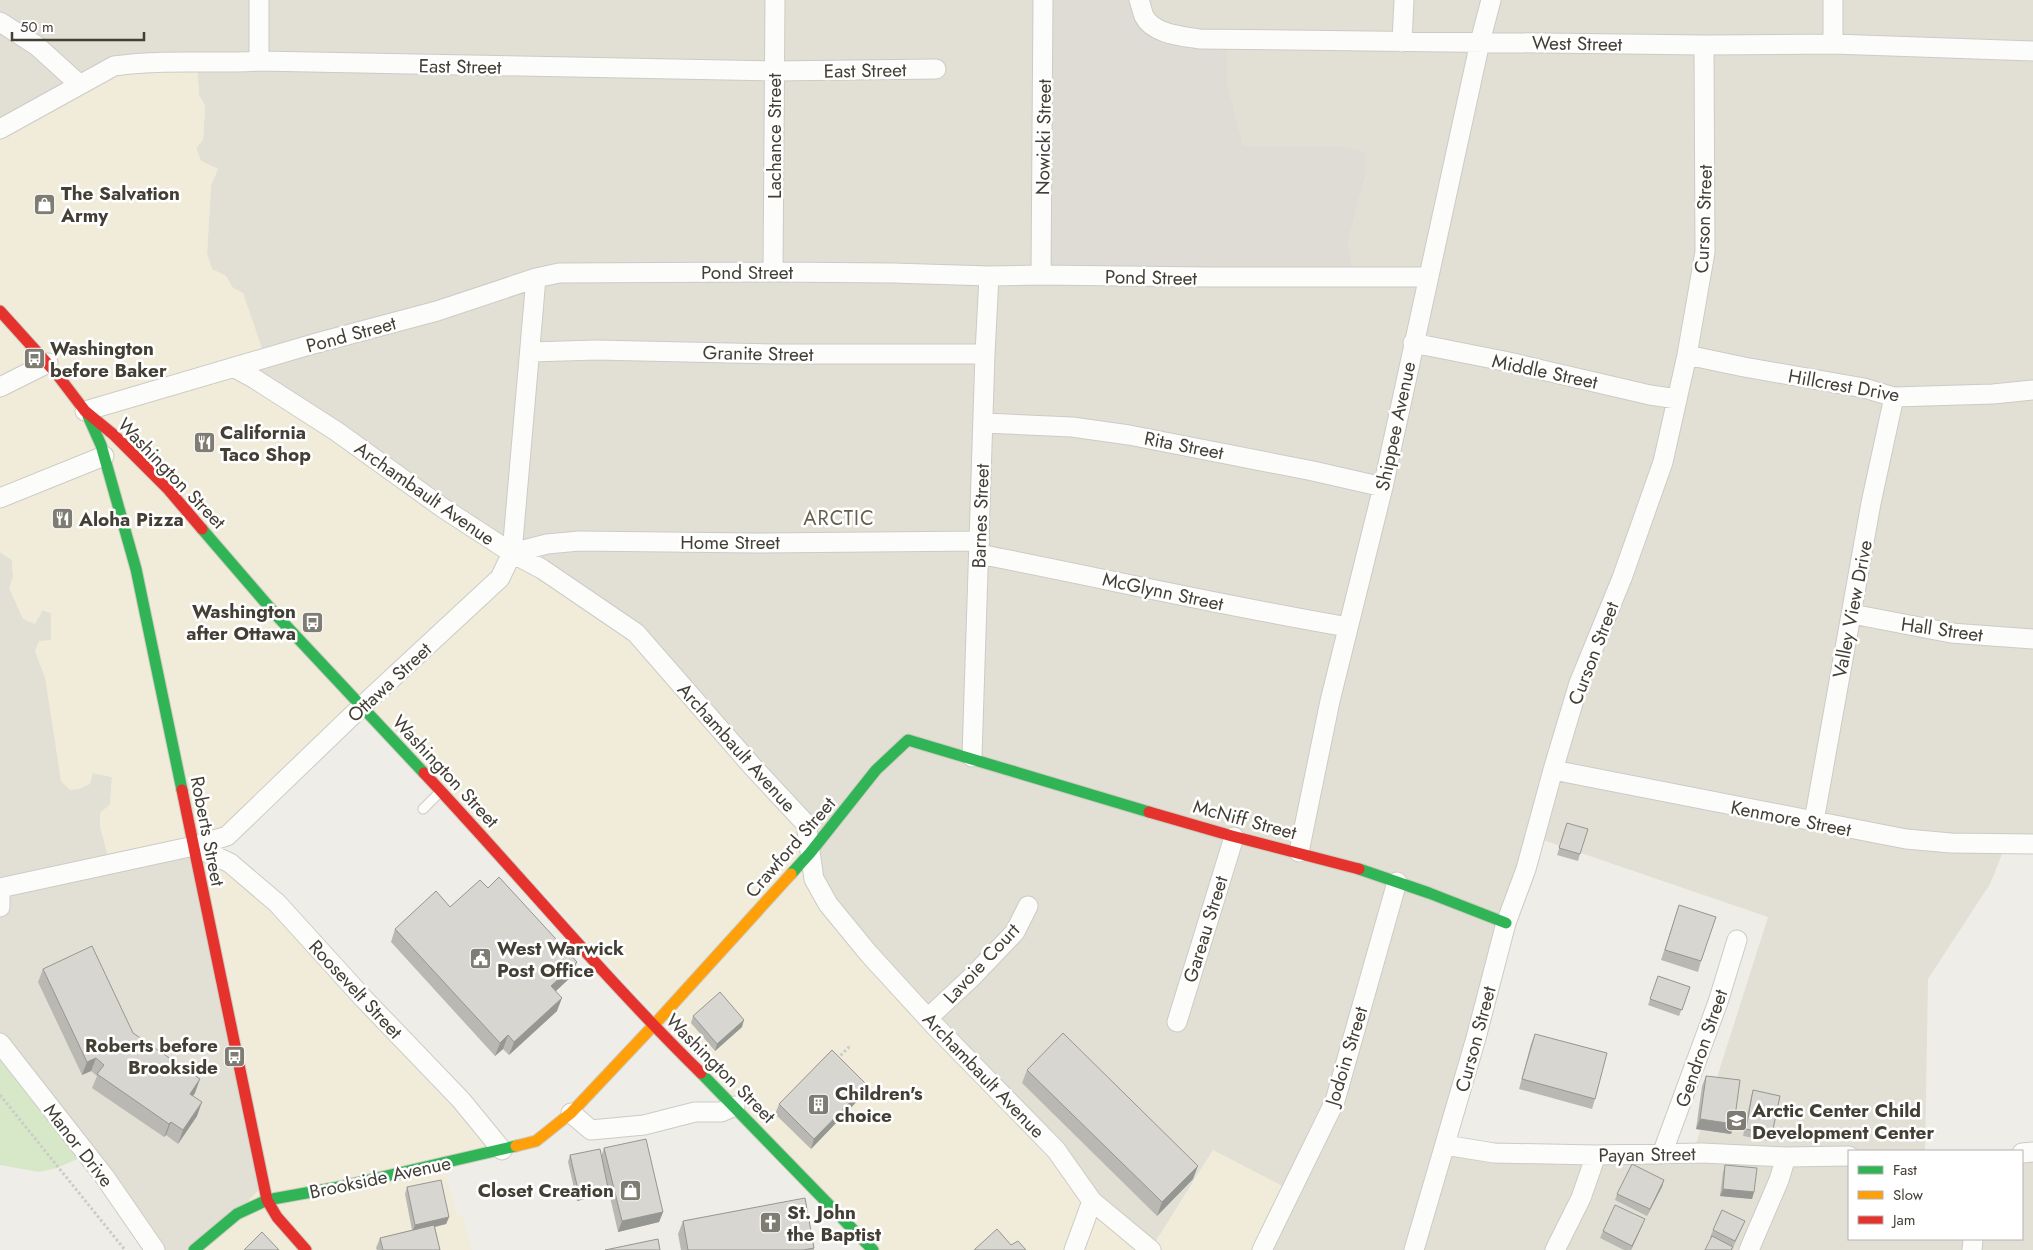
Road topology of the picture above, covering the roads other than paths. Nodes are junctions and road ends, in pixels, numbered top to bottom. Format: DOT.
graph roads {
  1 [pos="260,0"];
  2 [pos="775,0"];
  3 [pos="1044,0"];
  4 [pos="1139,0"];
  5 [pos="1404,0"];
  6 [pos="1491,0"];
  7 [pos="1833,0"];
  8 [pos="0,22"];
  9 [pos="1402,42"];
  10 [pos="1480,42"];
  11 [pos="1833,44"];
  12 [pos="1704,45"];
  13 [pos="2033,51"];
  14 [pos="259,61"];
  15 [pos="936,69"];
  16 [pos="774,71"];
  17 [pos="80,84"];
  18 [pos="0,129"];
  19 [pos="773,272"];
  20 [pos="1041,275"];
  21 [pos="989,276"];
  22 [pos="1428,277"];
  23 [pos="536,278"];
  24 [pos="0,310"];
  25 [pos="1413,343"];
  26 [pos="531,352"];
  27 [pos="985,354"];
  28 [pos="1687,355"];
  29 [pos="48,363"];
  30 [pos="235,368"];
  31 [pos="0,387"];
  32 [pos="2033,390"];
  33 [pos="1894,397"];
  34 [pos="1677,399"];
  35 [pos="85,411"];
  36 [pos="984,423"];
  37 [pos="104,456"];
  38 [pos="1382,487"];
  39 [pos="0,498"];
  40 [pos="980,548"];
  41 [pos="512,552"];
  42 [pos="1852,614"];
  43 [pos="1348,627"];
  44 [pos="2033,639"];
  45 [pos="362,706"];
  46 [pos="972,756"];
  47 [pos="1552,770"];
  48 [pos="441,791"];
  49 [pos="423,809"];
  50 [pos="1814,821"];
  51 [pos="1234,837"];
  52 [pos="2033,844"];
  53 [pos="194,846"];
  54 [pos="1299,852"];
  55 [pos="810,853"];
  56 [pos="1397,882"];
  57 [pos="0,888"];
  58 [pos="1028,906"];
  59 [pos="0,907"];
  60 [pos="1506,923"];
  61 [pos="1737,940"];
  62 [pos="928,1018"];
  63 [pos="1178,1022"];
  64 [pos="653,1026"];
  65 [pos="0,1044"];
  66 [pos="735,1106"];
  67 [pos="571,1113"];
  68 [pos="1444,1145"];
  69 [pos="502,1150"];
  70 [pos="1662,1154"];
  71 [pos="1596,1156"];
  72 [pos="1848,1156"];
  73 [pos="1786,1157"];
  74 [pos="267,1200"];
  75 [pos="1092,1201"];
  76 [pos="155,1250"];
  77 [pos="194,1250"];
  78 [pos="306,1250"];
  79 [pos="873,1250"];
  80 [pos="1074,1250"];
  81 [pos="1151,1250"];
  82 [pos="1262,1250"];
  83 [pos="1414,1250"];
  84 [pos="1555,1250"];
  85 [pos="1749,1250"];
  1 -- 14 [label="street"];
  2 -- 16 [label="street, Lachance Street"];
  3 -- 20 [label="street, Nowicki Street"];
  4 -- 9 [label="street, West Street"];
  5 -- 9 [label="street"];
  6 -- 10 [label="street, Shippee Avenue"];
  7 -- 11 [label="street"];
  8 -- 17 [label="street"];
  9 -- 10 [label="street, West Street"];
  10 -- 12 [label="street, West Street"];
  10 -- 22 [label="street, Shippee Avenue"];
  11 -- 12 [label="street, West Street"];
  11 -- 13 [label="street, West Street"];
  12 -- 28 [label="street, Curson Street"];
  14 -- 16 [label="street, East Street"];
  14 -- 17 [label="street, East Street"];
  15 -- 16 [label="street, East Street"];
  16 -- 19 [label="street, Lachance Street"];
  17 -- 18 [label="street, East Street"];
  19 -- 21 [label="street, Pond Street"];
  19 -- 23 [label="street, Pond Street"];
  20 -- 21 [label="street, Pond Street"];
  20 -- 22 [label="street, Pond Street"];
  21 -- 27 [label="street, Barnes Street"];
  22 -- 25 [label="street, Shippee Avenue"];
  23 -- 26 [label="street, Ottawa Street"];
  23 -- 30 [label="street, Pond Street"];
  24 -- 29 [label="main road, Washington Street"];
  25 -- 34 [label="street, Middle Street"];
  25 -- 38 [label="street, Shippee Avenue"];
  26 -- 27 [label="street, Granite Street"];
  26 -- 41 [label="street, Ottawa Street"];
  27 -- 36 [label="street, Barnes Street"];
  28 -- 33 [label="street, Hillcrest Drive"];
  28 -- 34 [label="street, Curson Street"];
  29 -- 31 [label="street"];
  29 -- 35 [label="main road, Washington Street"];
  30 -- 35 [label="street, Pond Street"];
  30 -- 41 [label="street, Archambault Avenue"];
  32 -- 33 [label="street, Hillcrest Drive"];
  33 -- 42 [label="street, Valley View Drive"];
  34 -- 47 [label="street, Curson Street"];
  35 -- 37 [label="main road, Roberts Street"];
  35 -- 45 [label="main road, Washington Street"];
  36 -- 38 [label="street, Rita Street"];
  36 -- 40 [label="street, Barnes Street"];
  37 -- 39 [label="street"];
  37 -- 53 [label="main road, Roberts Street"];
  38 -- 43 [label="street, Shippee Avenue"];
  40 -- 41 [label="street, Home Street"];
  40 -- 43 [label="street, McGlynn Street"];
  40 -- 46 [label="street, Barnes Street"];
  41 -- 45 [label="street, Ottawa Street"];
  41 -- 55 [label="street, Archambault Avenue"];
  42 -- 44 [label="street, Hall Street"];
  42 -- 50 [label="street, Valley View Drive"];
  43 -- 54 [label="street, Shippee Avenue"];
  45 -- 48 [label="main road, Washington Street"];
  45 -- 53 [label="street, Ottawa Street"];
  46 -- 51 [label="main road, McNiff Street"];
  46 -- 55 [label="main road, Crawford Street"];
  47 -- 50 [label="street, Kenmore Street"];
  47 -- 60 [label="street, Curson Street"];
  48 -- 49 [label="lane"];
  48 -- 64 [label="main road, Washington Street"];
  50 -- 52 [label="street, Kenmore Street"];
  51 -- 54 [label="main road, McNiff Street"];
  51 -- 63 [label="street, Gareau Street"];
  53 -- 57 [label="street, Ottawa Street"];
  53 -- 69 [label="street, Roosevelt Street"];
  53 -- 74 [label="main road, Roberts Street"];
  54 -- 56 [label="main road, McNiff Street"];
  55 -- 62 [label="street, Archambault Avenue"];
  55 -- 64 [label="main road, Crawford Street"];
  56 -- 60 [label="main road, McNiff Street"];
  56 -- 82 [label="street, Jodoin Street"];
  57 -- 59 [label="street"];
  58 -- 62 [label="street, Lavoie Court"];
  60 -- 68 [label="street, Curson Street"];
  61 -- 70 [label="street, Gendron Street"];
  62 -- 75 [label="street, Archambault Avenue"];
  64 -- 66 [label="main road, Washington Street"];
  64 -- 67 [label="main road, Brookside Avenue"];
  65 -- 76 [label="street, Manor Drive"];
  66 -- 67 [label="street"];
  66 -- 79 [label="main road, Washington Street"];
  67 -- 69 [label="main road, Brookside Avenue"];
  68 -- 71 [label="street, Payan Street"];
  68 -- 83 [label="street, Curson Street"];
  69 -- 74 [label="main road, Brookside Avenue"];
  70 -- 71 [label="street, Payan Street"];
  70 -- 73 [label="street, Payan Street"];
  71 -- 84 [label="street"];
  72 -- 73 [label="street, Payan Street"];
  73 -- 85 [label="street"];
  74 -- 77 [label="main road, Brookside Avenue"];
  74 -- 78 [label="main road, Roberts Street"];
  75 -- 80 [label="street"];
  75 -- 81 [label="street, Archambault Avenue"];
}
